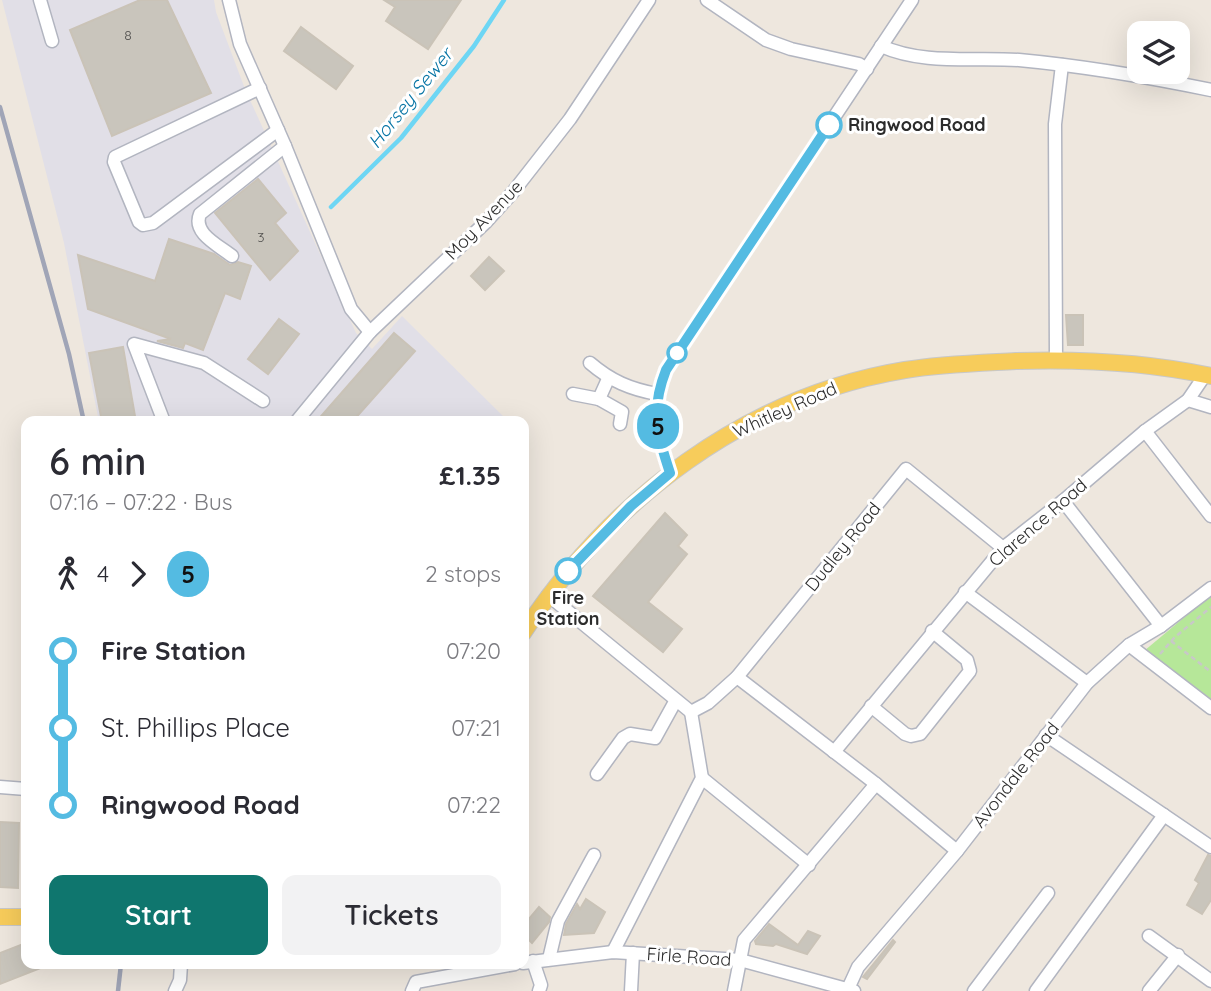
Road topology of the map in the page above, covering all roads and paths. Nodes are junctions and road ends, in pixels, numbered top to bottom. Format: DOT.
graph roads {
  1 [pos="40,0"];
  2 [pos="229,0"];
  3 [pos="649,0"];
  4 [pos="706,0"];
  5 [pos="912,0"];
  6 [pos="52,41"];
  7 [pos="881,46"];
  8 [pos="1062,65"];
  9 [pos="867,69"];
  10 [pos="260,88"];
  11 [pos="1211,90"];
  12 [pos="278,130"];
  13 [pos="285,146"];
  14 [pos="232,256"];
  15 [pos="370,332"];
  16 [pos="1056,360"];
  17 [pos="590,363"];
  18 [pos="1208,376"];
  19 [pos="608,379"];
  20 [pos="573,394"];
  21 [pos="657,394"];
  22 [pos="599,399"];
  23 [pos="1188,400"];
  24 [pos="263,401"];
  25 [pos="1211,407"];
  26 [pos="162,416"];
  27 [pos="301,416"];
  28 [pos="620,425"];
  29 [pos="1145,431"];
  30 [pos="670,473"];
  31 [pos="1063,501"];
  32 [pos="1211,516"];
  33 [pos="1003,548"];
  34 [pos="1211,588"];
  35 [pos="965,592"];
  36 [pos="548,595"];
  37 [pos="1211,607"];
  38 [pos="529,624"];
  39 [pos="1161,626"];
  40 [pos="932,631"];
  41 [pos="1171,641"];
  42 [pos="1129,645"];
  43 [pos="1152,663"];
  44 [pos="1211,672"];
  45 [pos="737,677"];
  46 [pos="1087,683"];
  47 [pos="676,700"];
  48 [pos="871,706"];
  49 [pos="1211,708"];
  50 [pos="691,712"];
  51 [pos="1046,735"];
  52 [pos="834,752"];
  53 [pos="597,774"];
  54 [pos="702,778"];
  55 [pos="876,784"];
  56 [pos="0,787"];
  57 [pos="21,789"];
  58 [pos="1164,815"];
  59 [pos="1211,846"];
  60 [pos="957,850"];
  61 [pos="594,856"];
  62 [pos="809,865"];
  63 [pos="1048,892"];
  64 [pos="0,917"];
  65 [pos="21,917"];
  66 [pos="1149,936"];
  67 [pos="613,952"];
  68 [pos="633,953"];
  69 [pos="1178,955"];
  70 [pos="529,959"];
  71 [pos="549,959"];
  72 [pos="740,960"];
  73 [pos="529,963"];
  74 [pos="181,969"];
  75 [pos="488,969"];
  76 [pos="1211,981"];
  77 [pos="850,990"];
  78 [pos="175,991"];
  79 [pos="412,991"];
  80 [pos="539,991"];
  81 [pos="631,991"];
  82 [pos="734,991"];
  83 [pos="974,991"];
  84 [pos="1036,991"];
  85 [pos="1149,991"];
  1 -- 6 [label="street"];
  2 -- 10 [label="street"];
  3 -- 15 [label="street, Moy Avenue"];
  4 -- 9 [label="street"];
  5 -- 7 [label="street"];
  7 -- 8 [label="street"];
  7 -- 9 [label="street"];
  8 -- 11 [label="street"];
  8 -- 16 [label="street"];
  9 -- 21 [label="street"];
  10 -- 12 [label="street"];
  10 -- 12 [label="street"];
  12 -- 13 [label="street"];
  13 -- 14 [label="street"];
  13 -- 15 [label="street"];
  15 -- 27 [label="street, Moy Avenue"];
  16 -- 18 [label="main road, Whitley Road"];
  16 -- 30 [label="main road, Whitley Road"];
  17 -- 19 [label="street"];
  18 -- 23 [label="street, Clarence Road"];
  19 -- 21 [label="street"];
  19 -- 22 [label="street"];
  20 -- 22 [label="street"];
  21 -- 30 [label="street"];
  22 -- 28 [label="street"];
  23 -- 25 [label="street"];
  23 -- 29 [label="street, Clarence Road"];
  24 -- 26 [label="street"];
  29 -- 31 [label="street, Clarence Road"];
  29 -- 32 [label="street"];
  30 -- 36 [label="main road, Whitley Road"];
  31 -- 33 [label="street, Clarence Road"];
  31 -- 39 [label="street"];
  33 -- 35 [label="street, Clarence Road"];
  33 -- 45 [label="street, Dudley Road"];
  34 -- 39 [label="street, Avondale Road"];
  35 -- 40 [label="street, Clarence Road"];
  35 -- 46 [label="street"];
  36 -- 38 [label="main road, Whitley Road"];
  36 -- 47 [label="street"];
  37 -- 41 [label="path"];
  39 -- 42 [label="street, Avondale Road"];
  40 -- 48 [label="street, Clarence Road"];
  40 -- 48 [label="street"];
  41 -- 43 [label="path"];
  41 -- 44 [label="path"];
  42 -- 43 [label="street"];
  42 -- 46 [label="street, Avondale Road"];
  43 -- 49 [label="street"];
  45 -- 50 [label="street, Dudley Road"];
  45 -- 52 [label="street"];
  46 -- 51 [label="street, Avondale Road"];
  47 -- 50 [label="street"];
  47 -- 53 [label="street"];
  48 -- 52 [label="street, Clarence Road"];
  50 -- 54 [label="street"];
  51 -- 58 [label="street"];
  51 -- 60 [label="street, Avondale Road"];
  52 -- 55 [label="street"];
  54 -- 62 [label="street"];
  54 -- 67 [label="street"];
  55 -- 60 [label="street"];
  55 -- 62 [label="street"];
  56 -- 57 [label="street"];
  58 -- 59 [label="street"];
  58 -- 84 [label="street"];
  60 -- 77 [label="street, Avondale Road"];
  61 -- 71 [label="street"];
  62 -- 72 [label="street"];
  63 -- 83 [label="street"];
  64 -- 65 [label="main road"];
  66 -- 69 [label="street"];
  67 -- 68 [label="street, Firle Road"];
  67 -- 71 [label="street, Firle Road"];
  68 -- 72 [label="street, Firle Road"];
  68 -- 81 [label="street"];
  69 -- 76 [label="street"];
  69 -- 85 [label="street"];
  70 -- 71 [label="street, Firle Road"];
  72 -- 77 [label="street, Firle Road"];
  72 -- 82 [label="street"];
  73 -- 80 [label="street"];
  74 -- 78 [label="street"];
  75 -- 79 [label="street"];
}
